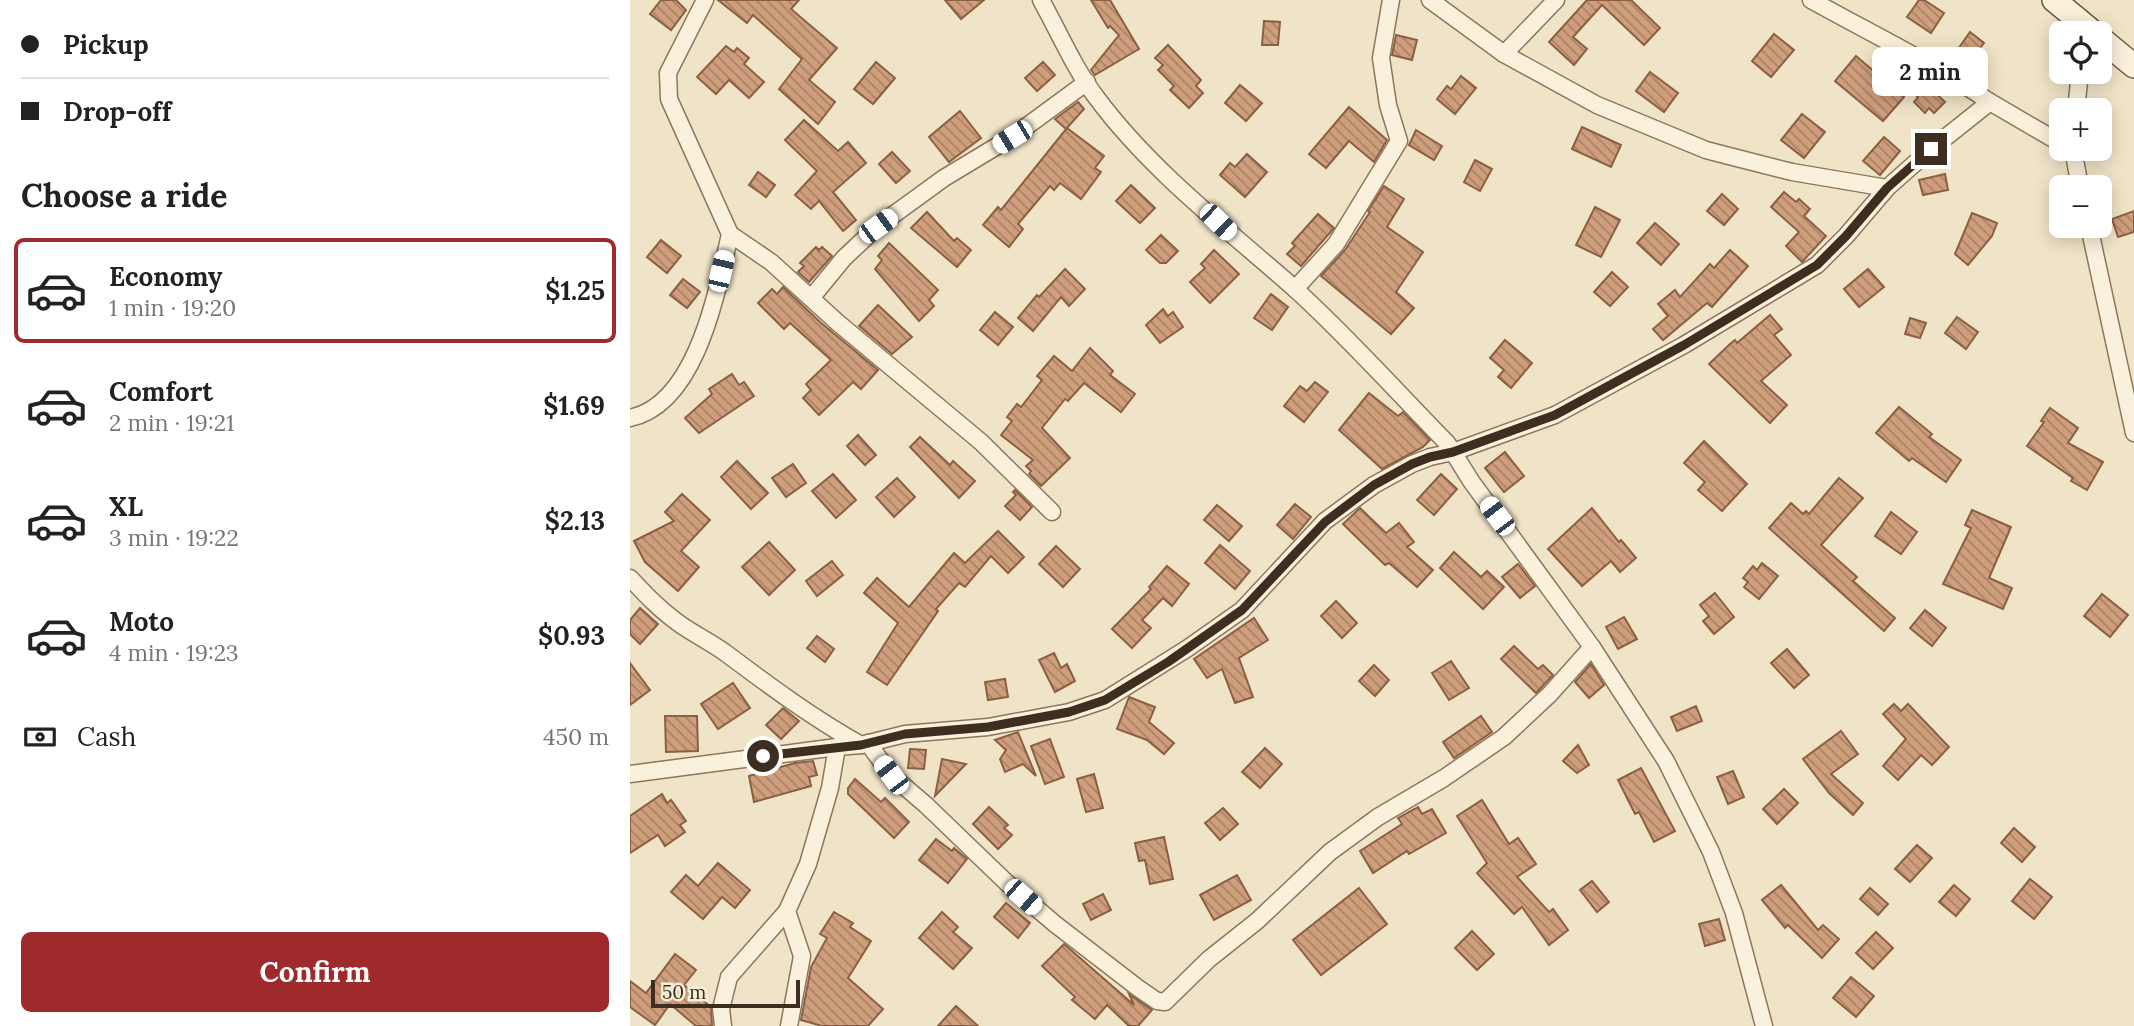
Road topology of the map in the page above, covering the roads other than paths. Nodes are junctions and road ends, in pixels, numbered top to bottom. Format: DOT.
graph roads {
  1 [pos="705,0"];
  2 [pos="1041,0"];
  3 [pos="1391,0"];
  4 [pos="1430,0"];
  5 [pos="1556,0"];
  6 [pos="1811,0"];
  7 [pos="2054,0"];
  8 [pos="2078,21"];
  9 [pos="2112,49"];
  10 [pos="1504,54"];
  11 [pos="2134,66"];
  12 [pos="1087,82"];
  13 [pos="1990,102"];
  14 [pos="2049,136"];
  15 [pos="1887,188"];
  16 [pos="730,234"];
  17 [pos="2092,238"];
  18 [pos="1295,289"];
  19 [pos="812,298"];
  20 [pos="630,418"];
  21 [pos="2134,433"];
  22 [pos="1453,452"];
  23 [pos="1052,512"];
  24 [pos="630,578"];
  25 [pos="1592,647"];
  26 [pos="864,744"];
  27 [pos="837,747"];
  28 [pos="630,774"];
  29 [pos="787,911"];
  30 [pos="723,1026"];
  31 [pos="789,1026"];
  32 [pos="1764,1026"];
  1 -- 16 [label="street"];
  2 -- 12 [label="street"];
  3 -- 18 [label="street"];
  4 -- 10 [label="street"];
  5 -- 10 [label="street"];
  6 -- 13 [label="street"];
  7 -- 8 [label="main road"];
  9 -- 11 [label="main road"];
  10 -- 15 [label="street"];
  12 -- 18 [label="street"];
  12 -- 19 [label="street"];
  13 -- 14 [label="street"];
  13 -- 15 [label="street"];
  15 -- 22 [label="street"];
  16 -- 19 [label="street"];
  16 -- 20 [label="street"];
  17 -- 21 [label="street"];
  18 -- 22 [label="street"];
  19 -- 23 [label="street"];
  22 -- 25 [label="street"];
  22 -- 26 [label="street"];
  24 -- 26 [label="street"];
  25 -- 26 [label="street"];
  25 -- 32 [label="street"];
  26 -- 27 [label="street"];
  27 -- 28 [label="street"];
  27 -- 29 [label="street"];
  29 -- 30 [label="street"];
  29 -- 31 [label="street"];
}
